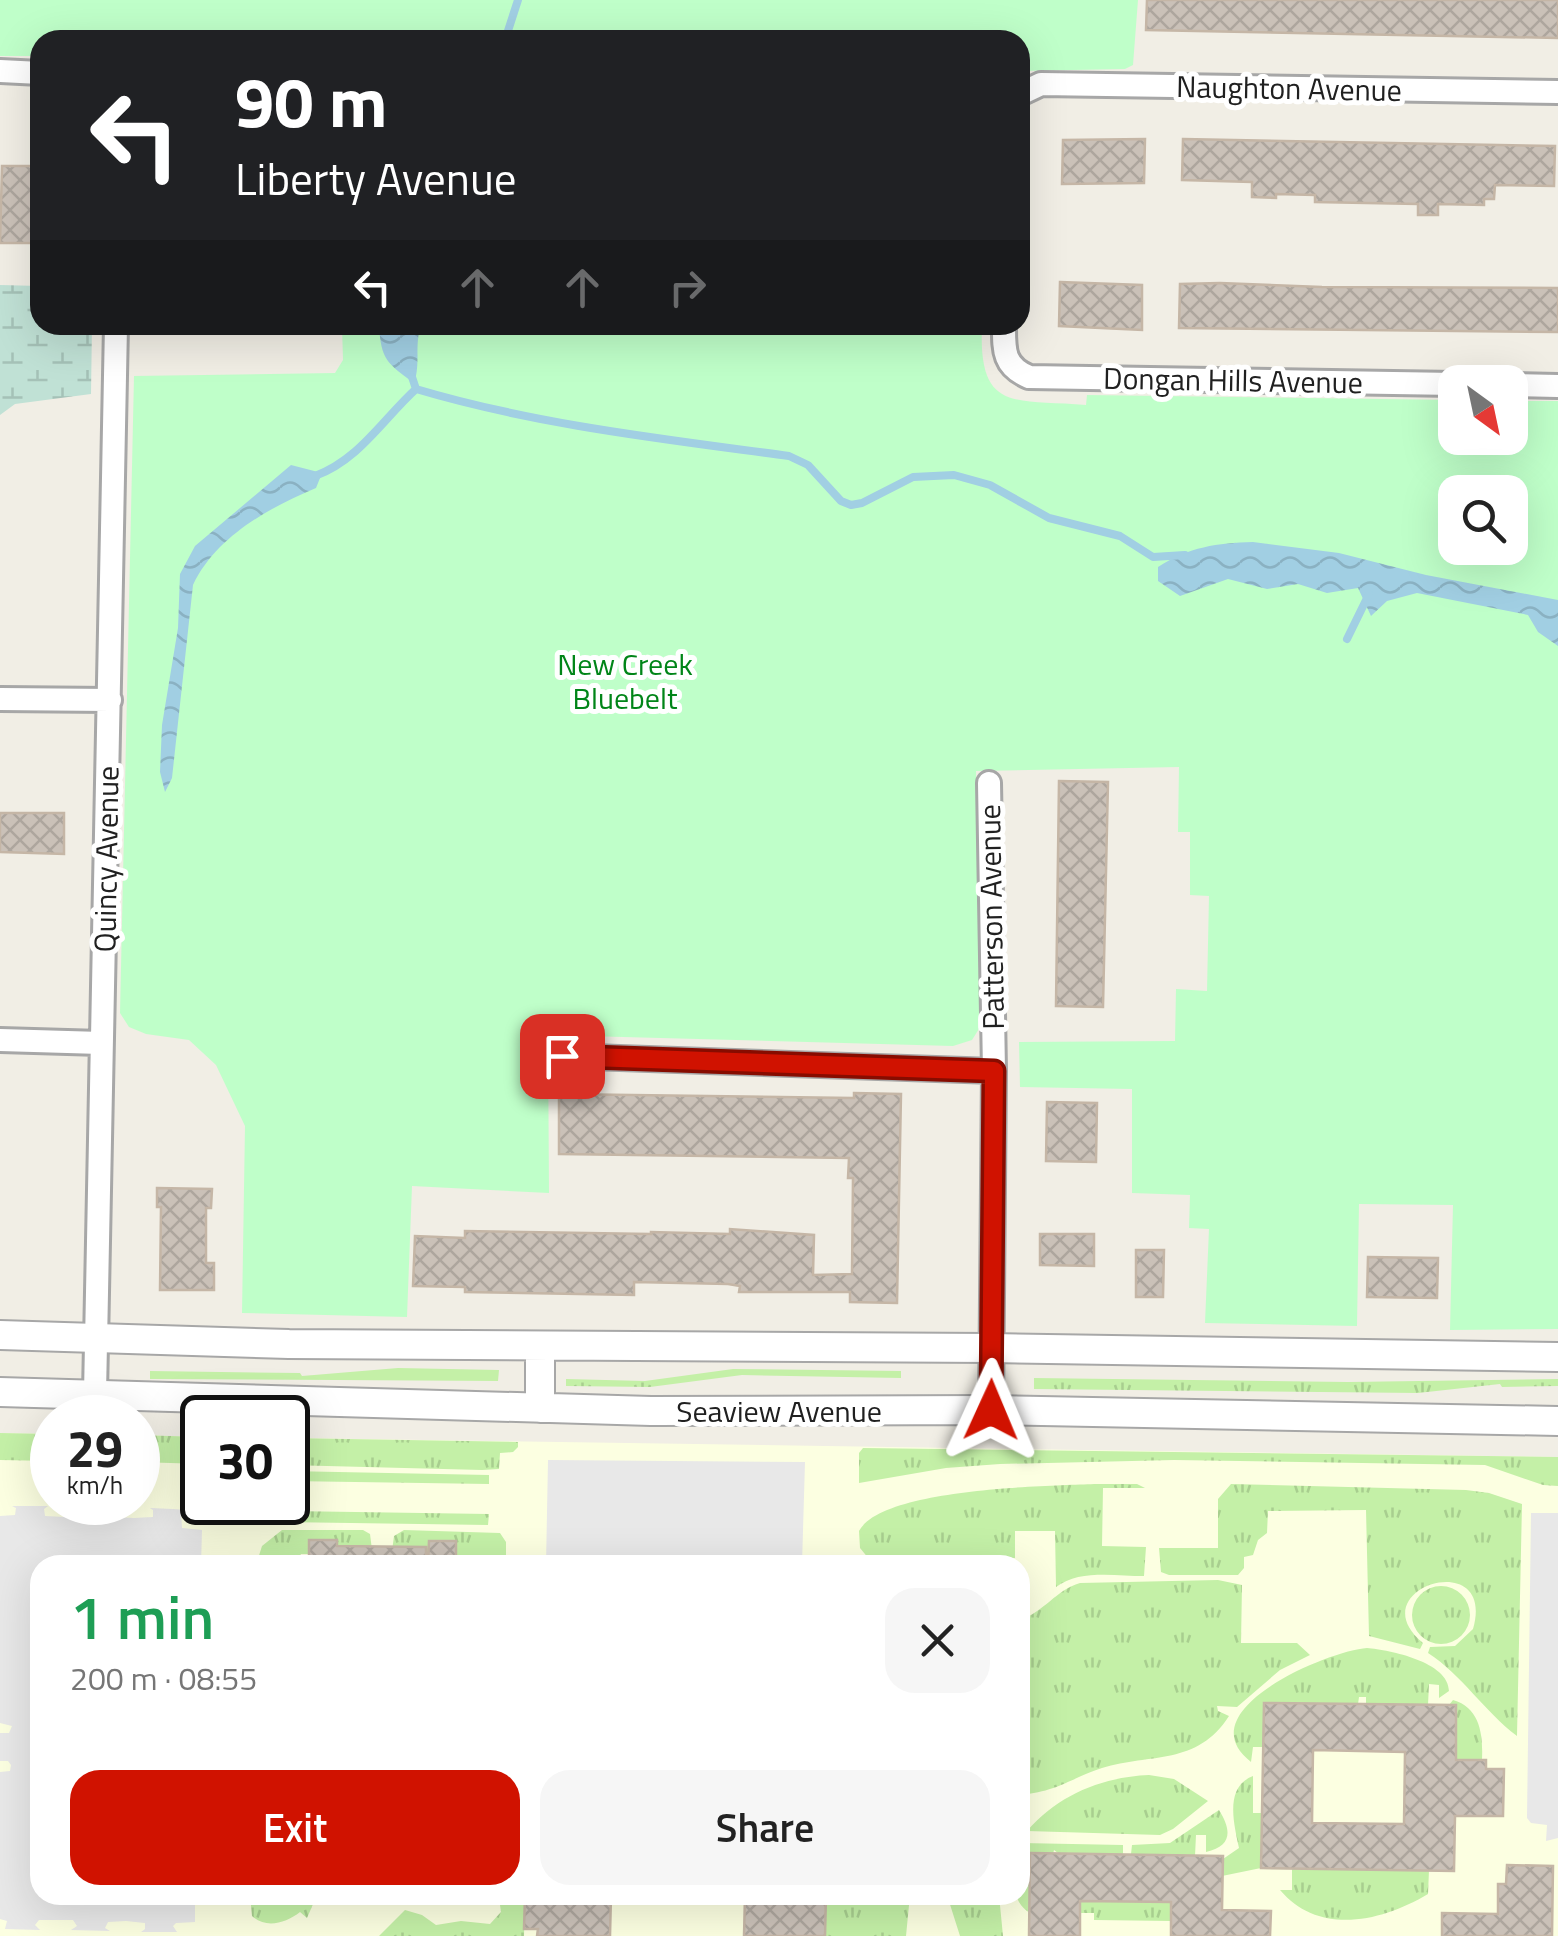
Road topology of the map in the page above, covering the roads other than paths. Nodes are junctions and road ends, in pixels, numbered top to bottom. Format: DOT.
graph roads {
  1 [pos="0,72"];
  2 [pos="30,72"];
  3 [pos="1030,89"];
  4 [pos="1558,92"];
  5 [pos="116,335"];
  6 [pos="1004,335"];
  7 [pos="1438,384"];
  8 [pos="1528,385"];
  9 [pos="1558,386"];
  10 [pos="0,699"];
  11 [pos="110,700"];
  12 [pos="988,783"];
  13 [pos="0,1040"];
  14 [pos="101,1043"];
  15 [pos="562,1056"];
  16 [pos="994,1071"];
  17 [pos="0,1335"];
  18 [pos="96,1337"];
  19 [pos="540,1346"];
  20 [pos="992,1348"];
  21 [pos="1558,1357"];
  22 [pos="0,1392"];
  23 [pos="95,1394"];
  24 [pos="540,1408"];
  25 [pos="991,1410"];
  26 [pos="1558,1421"];
  1 -- 2 [label="street"];
  3 -- 4 [label="street, Naughton Avenue"];
  5 -- 11 [label="street, Quincy Avenue"];
  6 -- 7 [label="street, Dongan Hills Avenue"];
  8 -- 9 [label="street"];
  10 -- 11 [label="street"];
  11 -- 14 [label="street, Quincy Avenue"];
  12 -- 16 [label="street, Patterson Avenue"];
  13 -- 14 [label="street"];
  14 -- 18 [label="street, Quincy Avenue"];
  15 -- 16 [label="street"];
  16 -- 20 [label="street, Patterson Avenue"];
  17 -- 18 [label="street"];
  18 -- 19 [label="street"];
  18 -- 23 [label="street, Quincy Avenue"];
  19 -- 20 [label="street"];
  19 -- 24 [label="street"];
  20 -- 21 [label="street"];
  20 -- 25 [label="street, Patterson Avenue"];
  22 -- 23 [label="street, Seaview Avenue"];
  23 -- 24 [label="street, Seaview Avenue"];
  24 -- 25 [label="street, Seaview Avenue"];
  25 -- 26 [label="street, Seaview Avenue"];
}
